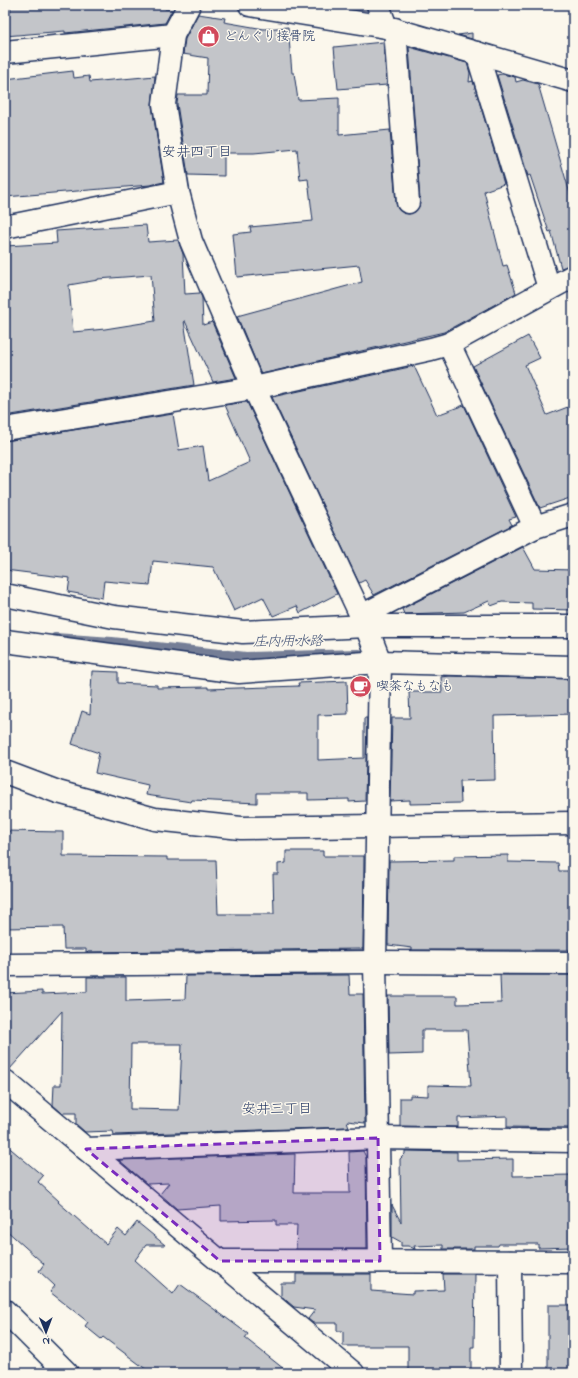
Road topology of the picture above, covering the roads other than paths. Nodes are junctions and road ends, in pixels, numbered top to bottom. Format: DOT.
graph roads {
  1 [pos="189,5"];
  2 [pos="250,5"];
  3 [pos="378,5"];
  4 [pos="390,28"];
  5 [pos="173,35"];
  6 [pos="5,52"];
  7 [pos="477,53"];
  8 [pos="573,81"];
  9 [pos="178,192"];
  10 [pos="408,202"];
  11 [pos="5,227"];
  12 [pos="573,276"];
  13 [pos="549,288"];
  14 [pos="448,344"];
  15 [pos="254,388"];
  16 [pos="5,428"];
  17 [pos="573,515"];
  18 [pos="535,527"];
  19 [pos="5,596"];
  20 [pos="364,621"];
  21 [pos="573,626"];
  22 [pos="5,641"];
  23 [pos="380,662"];
  24 [pos="573,666"];
  25 [pos="5,772"];
  26 [pos="573,823"];
  27 [pos="378,826"];
  28 [pos="375,962"];
  29 [pos="573,963"];
  30 [pos="5,965"];
  31 [pos="5,1081"];
  32 [pos="378,1138"];
  33 [pos="573,1141"];
  34 [pos="86,1149"];
  35 [pos="220,1261"];
  36 [pos="380,1261"];
  37 [pos="510,1262"];
  38 [pos="573,1262"];
  39 [pos="5,1311"];
  40 [pos="67,1373"];
  41 [pos="353,1373"];
  42 [pos="511,1373"];
  1 -- 5 [label="street"];
  2 -- 4 [label="street"];
  3 -- 4 [label="street"];
  4 -- 7 [label="street"];
  4 -- 10 [label="street"];
  5 -- 6 [label="street"];
  5 -- 9 [label="street"];
  7 -- 8 [label="street"];
  7 -- 13 [label="street"];
  9 -- 11 [label="street"];
  9 -- 15 [label="street"];
  12 -- 13 [label="street"];
  13 -- 14 [label="street"];
  14 -- 15 [label="street"];
  14 -- 18 [label="street"];
  15 -- 16 [label="street"];
  15 -- 20 [label="street"];
  17 -- 18 [label="street"];
  18 -- 20 [label="street"];
  19 -- 20 [label="street"];
  20 -- 21 [label="street"];
  20 -- 23 [label="street"];
  22 -- 23 [label="street"];
  23 -- 24 [label="street"];
  23 -- 27 [label="street"];
  25 -- 27 [label="street"];
  26 -- 27 [label="street"];
  27 -- 28 [label="street"];
  28 -- 29 [label="street"];
  28 -- 30 [label="street"];
  28 -- 32 [label="street"];
  31 -- 34 [label="street"];
  32 -- 33 [label="street"];
  32 -- 34 [label="street"];
  32 -- 36 [label="street"];
  34 -- 35 [label="street"];
  35 -- 36 [label="street"];
  35 -- 41 [label="street"];
  36 -- 37 [label="street"];
  37 -- 38 [label="street"];
  37 -- 42 [label="street"];
  39 -- 40 [label="street"];
}
